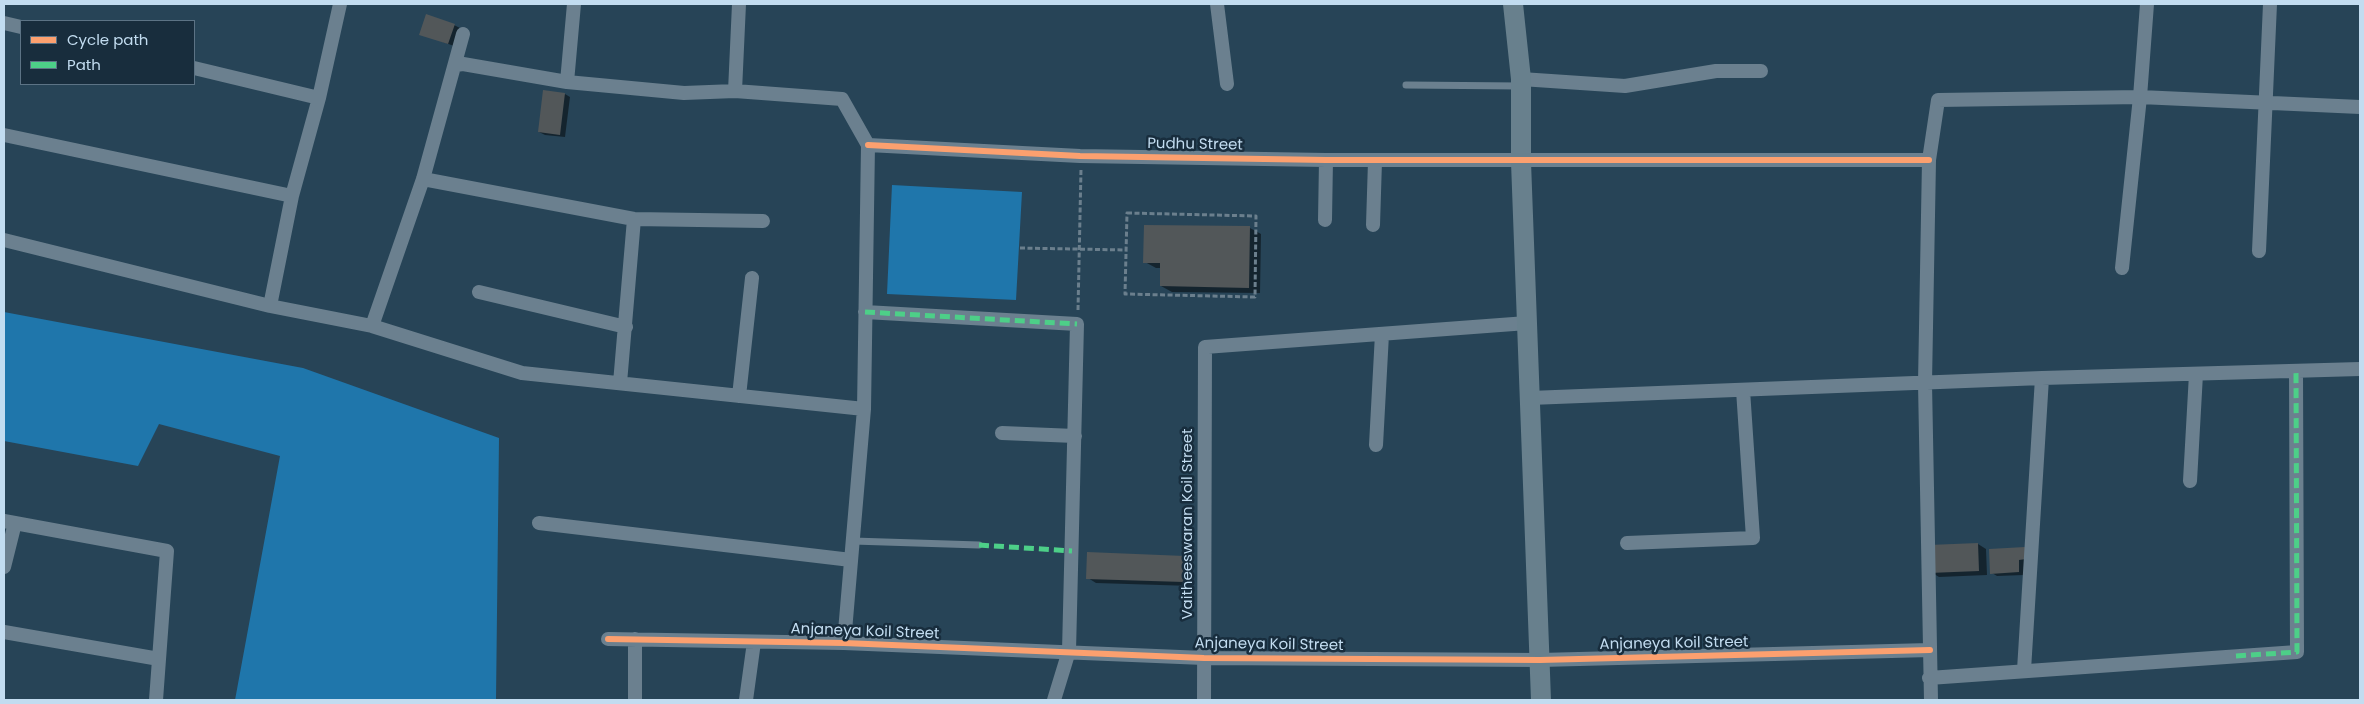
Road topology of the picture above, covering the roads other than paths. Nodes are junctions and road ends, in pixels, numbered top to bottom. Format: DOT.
graph roads {
  1 [pos="340,4"];
  2 [pos="574,4"];
  3 [pos="739,4"];
  4 [pos="1217,4"];
  5 [pos="1513,4"];
  6 [pos="2147,4"];
  7 [pos="2270,4"];
  8 [pos="4,23"];
  9 [pos="20,27"];
  10 [pos="464,34"];
  11 [pos="456,65"];
  12 [pos="195,68"];
  13 [pos="1761,71"];
  14 [pos="567,82"];
  15 [pos="1520,82"];
  16 [pos="1227,84"];
  17 [pos="1406,85"];
  18 [pos="735,92"];
  19 [pos="2140,97"];
  20 [pos="319,98"];
  21 [pos="2265,101"];
  22 [pos="2360,107"];
  23 [pos="4,135"];
  24 [pos="868,145"];
  25 [pos="1326,160"];
  26 [pos="1929,160"];
  27 [pos="1375,161"];
  28 [pos="1521,162"];
  29 [pos="423,179"];
  30 [pos="292,196"];
  31 [pos="634,219"];
  32 [pos="1325,220"];
  33 [pos="763,221"];
  34 [pos="1373,226"];
  35 [pos="4,240"];
  36 [pos="2259,251"];
  37 [pos="2122,268"];
  38 [pos="752,278"];
  39 [pos="479,292"];
  40 [pos="270,306"];
  41 [pos="866,312"];
  42 [pos="1527,323"];
  43 [pos="372,326"];
  44 [pos="626,327"];
  45 [pos="1382,334"];
  46 [pos="2360,369"];
  47 [pos="2296,371"];
  48 [pos="2196,374"];
  49 [pos="2042,378"];
  50 [pos="620,383"];
  51 [pos="1925,383"];
  52 [pos="1743,390"];
  53 [pos="739,396"];
  54 [pos="1530,398"];
  55 [pos="864,409"];
  56 [pos="1002,433"];
  57 [pos="1074,436"];
  58 [pos="1376,445"];
  59 [pos="2190,481"];
  60 [pos="9,522"];
  61 [pos="539,523"];
  62 [pos="853,541"];
  63 [pos="1627,543"];
  64 [pos="979,545"];
  65 [pos="851,560"];
  66 [pos="4,567"];
  67 [pos="4,632"];
  68 [pos="608,639"];
  69 [pos="635,639"];
  70 [pos="754,642"];
  71 [pos="844,643"];
  72 [pos="1930,650"];
  73 [pos="1069,651"];
  74 [pos="1204,658"];
  75 [pos="159,659"];
  76 [pos="1540,660"];
  77 [pos="2024,670"];
  78 [pos="1929,678"];
  79 [pos="156,700"];
  80 [pos="635,700"];
  81 [pos="746,700"];
  82 [pos="1054,700"];
  83 [pos="1204,700"];
  84 [pos="1542,700"];
  85 [pos="1931,700"];
  1 -- 20 [label="street"];
  2 -- 14 [label="street"];
  3 -- 18 [label="street"];
  4 -- 16 [label="street"];
  5 -- 15 [label="street"];
  6 -- 19 [label="street"];
  7 -- 21 [label="street"];
  8 -- 9 [label="street"];
  10 -- 11 [label="street"];
  11 -- 14 [label="street"];
  11 -- 29 [label="street"];
  12 -- 20 [label="street"];
  13 -- 15 [label="street"];
  14 -- 18 [label="street"];
  15 -- 17 [label="lane"];
  15 -- 28 [label="street"];
  18 -- 24 [label="street"];
  19 -- 21 [label="street"];
  19 -- 26 [label="street"];
  19 -- 37 [label="street"];
  20 -- 30 [label="street"];
  21 -- 22 [label="street"];
  21 -- 36 [label="street"];
  23 -- 30 [label="street"];
  24 -- 25 [label="street, Pudhu Street"];
  24 -- 41 [label="street"];
  25 -- 27 [label="street, Pudhu Street"];
  25 -- 32 [label="street"];
  26 -- 28 [label="street, Pudhu Street"];
  26 -- 51 [label="street"];
  27 -- 28 [label="street, Pudhu Street"];
  27 -- 34 [label="street"];
  28 -- 42 [label="street"];
  29 -- 31 [label="street"];
  29 -- 43 [label="street"];
  30 -- 40 [label="street"];
  31 -- 33 [label="street"];
  31 -- 44 [label="street"];
  35 -- 40 [label="street"];
  38 -- 53 [label="street"];
  39 -- 44 [label="street"];
  40 -- 43 [label="street"];
  41 -- 55 [label="street"];
  41 -- 57 [label="street"];
  42 -- 45 [label="street"];
  42 -- 54 [label="street"];
  43 -- 50 [label="street"];
  44 -- 50 [label="street"];
  45 -- 58 [label="street"];
  45 -- 74 [label="street, Vaitheeswaran Koil Street"];
  46 -- 47 [label="street"];
  47 -- 48 [label="street"];
  47 -- 77 [label="street"];
  48 -- 49 [label="street"];
  48 -- 59 [label="street"];
  49 -- 51 [label="street"];
  49 -- 77 [label="street"];
  50 -- 53 [label="street"];
  51 -- 52 [label="street"];
  51 -- 72 [label="street"];
  52 -- 54 [label="street"];
  52 -- 63 [label="street"];
  53 -- 55 [label="street"];
  54 -- 76 [label="street"];
  55 -- 62 [label="street"];
  56 -- 57 [label="street"];
  57 -- 73 [label="street"];
  60 -- 66 [label="street"];
  60 -- 75 [label="street"];
  61 -- 65 [label="street"];
  62 -- 64 [label="lane"];
  62 -- 65 [label="street"];
  65 -- 71 [label="street"];
  67 -- 75 [label="street"];
  68 -- 69 [label="street, Anjaneya Koil Street"];
  69 -- 70 [label="street, Anjaneya Koil Street"];
  69 -- 80 [label="street"];
  70 -- 71 [label="street, Anjaneya Koil Street"];
  70 -- 81 [label="street"];
  71 -- 73 [label="street, Anjaneya Koil Street"];
  72 -- 76 [label="street, Anjaneya Koil Street"];
  72 -- 78 [label="street"];
  73 -- 74 [label="street, Anjaneya Koil Street"];
  73 -- 82 [label="street"];
  74 -- 76 [label="street, Anjaneya Koil Street"];
  74 -- 83 [label="street, Vaitheeswaran Koil Street"];
  75 -- 79 [label="street"];
  76 -- 84 [label="street"];
  77 -- 78 [label="street"];
  78 -- 85 [label="street"];
}
